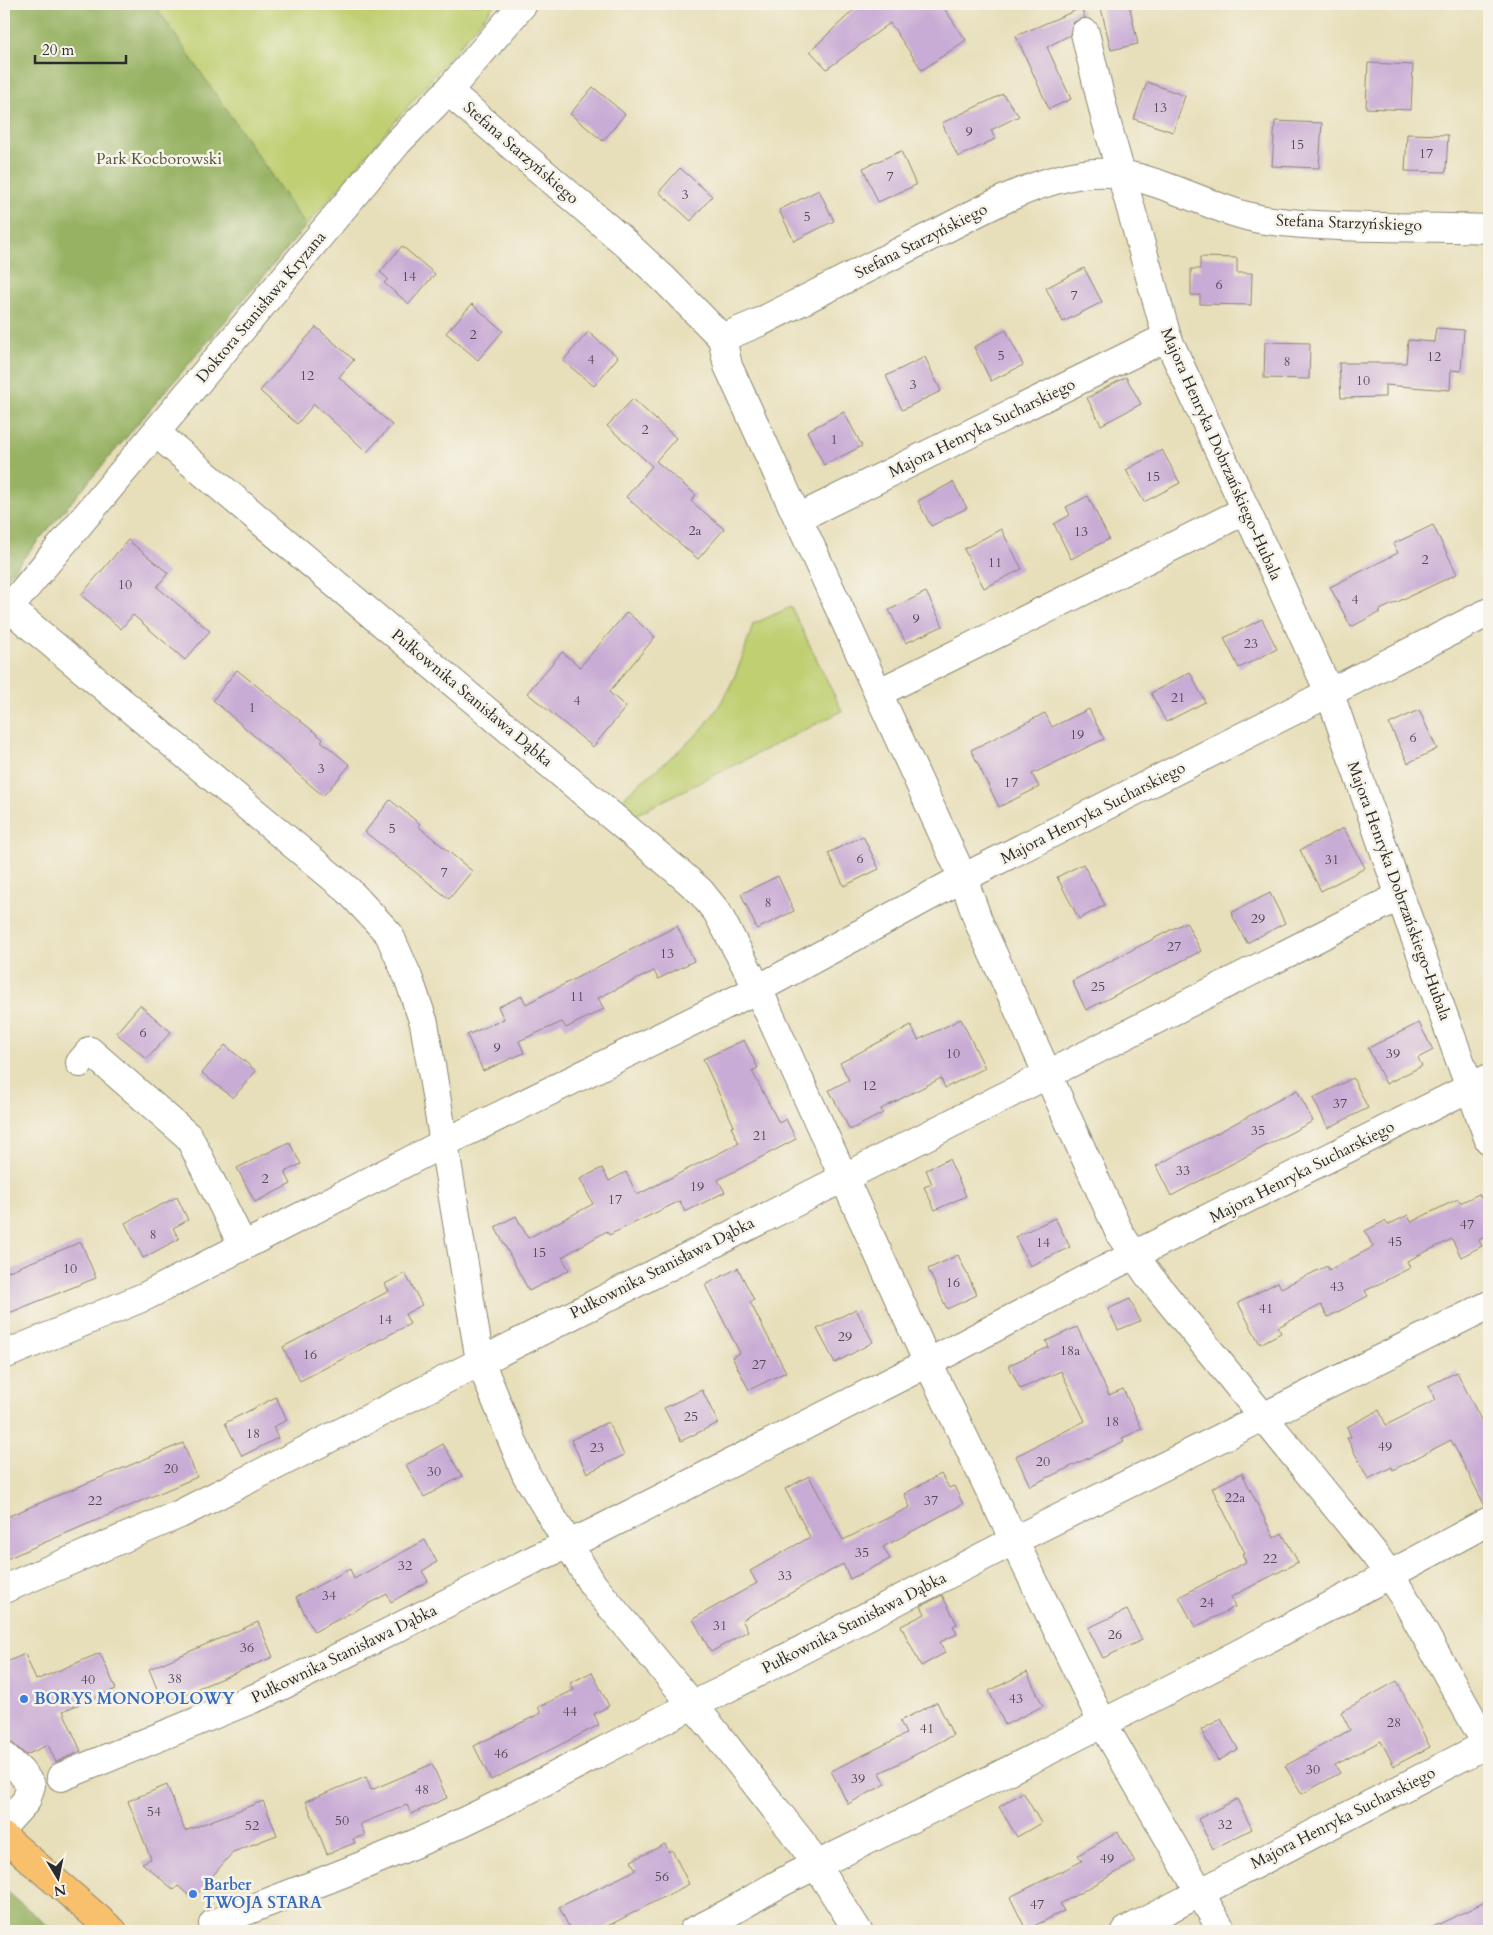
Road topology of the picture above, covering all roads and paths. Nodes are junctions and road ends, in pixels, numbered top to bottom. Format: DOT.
graph roads {
  1 [pos="523,4"];
  2 [pos="1085,34"];
  3 [pos="448,91"];
  4 [pos="1122,175"];
  5 [pos="1489,229"];
  6 [pos="1167,337"];
  7 [pos="722,338"];
  8 [pos="156,432"];
  9 [pos="1246,510"];
  10 [pos="798,518"];
  11 [pos="6,611"];
  12 [pos="1489,612"];
  13 [pos="878,693"];
  14 [pos="1330,694"];
  15 [pos="962,878"];
  16 [pos="1400,896"];
  17 [pos="758,989"];
  18 [pos="80,1063"];
  19 [pos="1047,1074"];
  20 [pos="1480,1082"];
  21 [pos="1489,1140"];
  22 [pos="444,1143"];
  23 [pos="844,1176"];
  24 [pos="243,1246"];
  25 [pos="1134,1256"];
  26 [pos="1489,1305"];
  27 [pos="4,1355"];
  28 [pos="480,1361"];
  29 [pos="928,1363"];
  30 [pos="1264,1416"];
  31 [pos="1489,1521"];
  32 [pos="1015,1540"];
  33 [pos="566,1544"];
  34 [pos="1389,1574"];
  35 [pos="4,1589"];
  36 [pos="692,1705"];
  37 [pos="1103,1724"];
  38 [pos="1489,1745"];
  39 [pos="4,1756"];
  40 [pos="61,1777"];
  41 [pos="4,1825"];
  42 [pos="4,1837"];
  43 [pos="817,1866"];
  44 [pos="1199,1893"];
  45 [pos="213,1924"];
  46 [pos="113,1931"];
  47 [pos="693,1931"];
  48 [pos="858,1931"];
  49 [pos="1126,1931"];
  50 [pos="1222,1931"];
  1 -- 3 [label="street, Doktora Stanisława Kryzana"];
  2 -- 4 [label="street, Majora Henryka Dobrzańskiego-Hubala"];
  3 -- 7 [label="street, Stefana Starzyńskiego"];
  3 -- 8 [label="street, Doktora Stanisława Kryzana"];
  4 -- 5 [label="street, Stefana Starzyńskiego"];
  4 -- 6 [label="street, Majora Henryka Dobrzańskiego-Hubala"];
  4 -- 7 [label="street, Stefana Starzyńskiego"];
  6 -- 9 [label="street, Majora Henryka Dobrzańskiego-Hubala"];
  6 -- 10 [label="street, Majora Henryka Sucharskiego"];
  7 -- 10 [label="street, Majora Henryka Sucharskiego"];
  8 -- 11 [label="street, Doktora Stanisława Kryzana"];
  8 -- 17 [label="street, Pułkownika Stanisława Dąbka"];
  9 -- 13 [label="street"];
  9 -- 14 [label="street, Majora Henryka Dobrzańskiego-Hubala"];
  10 -- 13 [label="street, Majora Henryka Sucharskiego"];
  11 -- 22 [label="street"];
  12 -- 14 [label="street"];
  13 -- 15 [label="street, Majora Henryka Sucharskiego"];
  14 -- 15 [label="street, Majora Henryka Sucharskiego"];
  14 -- 16 [label="street, Majora Henryka Dobrzańskiego-Hubala"];
  15 -- 17 [label="street, Majora Henryka Sucharskiego"];
  15 -- 19 [label="street, Majora Henryka Sucharskiego"];
  16 -- 19 [label="street"];
  16 -- 20 [label="street, Majora Henryka Dobrzańskiego-Hubala"];
  17 -- 22 [label="street"];
  17 -- 23 [label="street, Pułkownika Stanisława Dąbka"];
  18 -- 24 [label="street"];
  19 -- 23 [label="street"];
  19 -- 25 [label="street, Majora Henryka Sucharskiego"];
  20 -- 21 [label="street, Majora Henryka Dobrzańskiego-Hubala"];
  20 -- 25 [label="street, Majora Henryka Sucharskiego"];
  22 -- 24 [label="street"];
  22 -- 28 [label="street"];
  23 -- 28 [label="street, Pułkownika Stanisława Dąbka"];
  23 -- 29 [label="street, Pułkownika Stanisława Dąbka"];
  24 -- 27 [label="street"];
  25 -- 29 [label="street, Majora Henryka Sucharskiego"];
  25 -- 30 [label="street, Majora Henryka Sucharskiego"];
  26 -- 30 [label="street"];
  28 -- 33 [label="street"];
  28 -- 35 [label="street, Pułkownika Stanisława Dąbka"];
  29 -- 32 [label="street, Pułkownika Stanisława Dąbka"];
  29 -- 33 [label="street, Pułkownika Stanisława Dąbka"];
  30 -- 32 [label="street"];
  30 -- 34 [label="street, Majora Henryka Sucharskiego"];
  31 -- 34 [label="street"];
  32 -- 36 [label="street, Pułkownika Stanisława Dąbka"];
  32 -- 37 [label="street, Pułkownika Stanisława Dąbka"];
  33 -- 36 [label="street"];
  33 -- 40 [label="street, Pułkownika Stanisława Dąbka"];
  34 -- 37 [label="street"];
  34 -- 38 [label="street, Majora Henryka Sucharskiego"];
  36 -- 43 [label="street"];
  36 -- 45 [label="street, Pułkownika Stanisława Dąbka"];
  37 -- 43 [label="street"];
  37 -- 44 [label="street, Pułkownika Stanisława Dąbka"];
  38 -- 44 [label="street, Majora Henryka Sucharskiego"];
  39 -- 41 [label="street"];
  42 -- 46 [label="main road"];
  43 -- 47 [label="street"];
  43 -- 48 [label="street"];
  44 -- 49 [label="street"];
  44 -- 50 [label="street, Pułkownika Stanisława Dąbka"];
}
